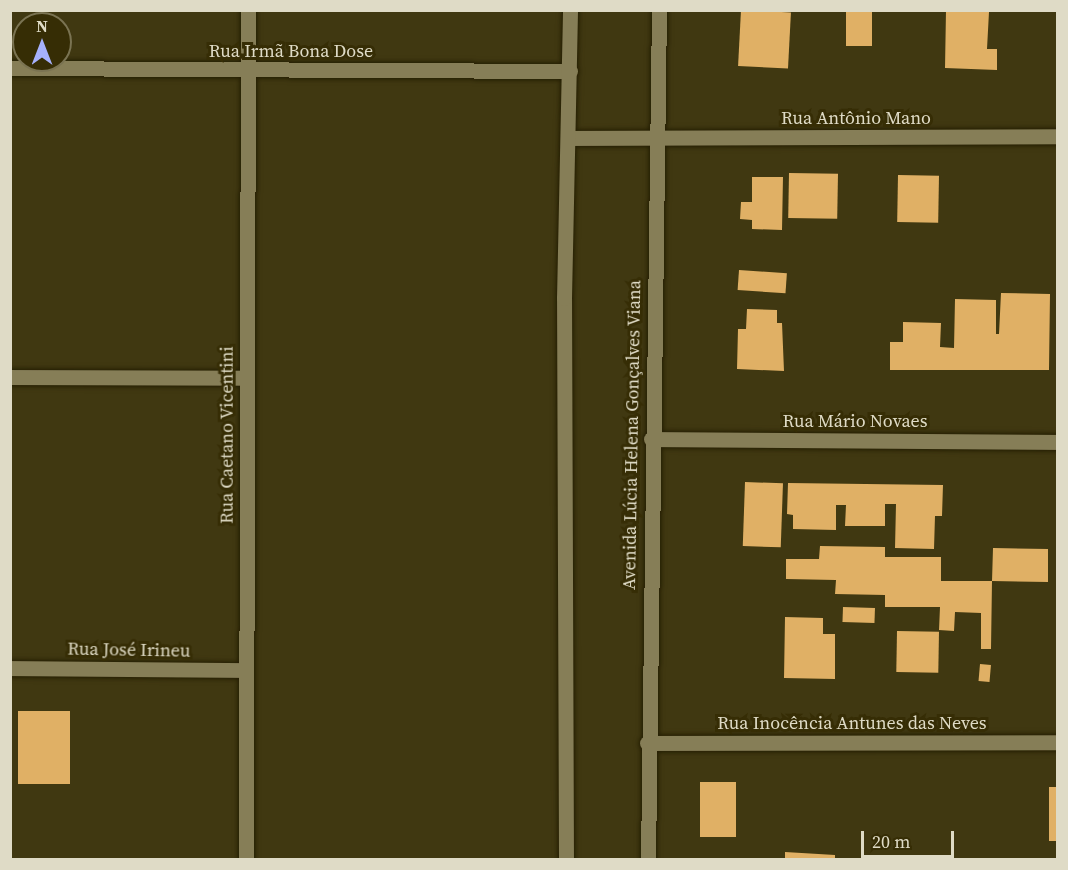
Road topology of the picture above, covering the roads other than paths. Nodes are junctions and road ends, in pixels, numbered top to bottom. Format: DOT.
graph roads {
  1 [pos="248,10"];
  2 [pos="570,10"];
  3 [pos="659,10"];
  4 [pos="10,68"];
  5 [pos="248,71"];
  6 [pos="570,71"];
  7 [pos="1058,136"];
  8 [pos="569,138"];
  9 [pos="656,139"];
  10 [pos="10,377"];
  11 [pos="247,378"];
  12 [pos="651,440"];
  13 [pos="1058,442"];
  14 [pos="10,668"];
  15 [pos="246,670"];
  16 [pos="1058,742"];
  17 [pos="647,743"];
  18 [pos="246,860"];
  19 [pos="566,860"];
  20 [pos="648,860"];
  1 -- 5 [label="street, Rua Caetano Vicentini"];
  2 -- 6 [label="street"];
  3 -- 9 [label="street, Avenida Lúcia Helena Gonçalves Viana"];
  4 -- 5 [label="street, Rua Irmã Bona Dose"];
  5 -- 6 [label="street, Rua Irmã Bona Dose"];
  5 -- 11 [label="street, Rua Caetano Vicentini"];
  6 -- 8 [label="street"];
  7 -- 9 [label="street, Rua Antônio Mano"];
  8 -- 9 [label="street, Rua Antônio Mano"];
  8 -- 19 [label="street"];
  9 -- 12 [label="street, Avenida Lúcia Helena Gonçalves Viana"];
  10 -- 11 [label="street"];
  11 -- 15 [label="street, Rua Caetano Vicentini"];
  12 -- 13 [label="street, Rua Mário Novaes"];
  12 -- 17 [label="street, Avenida Lúcia Helena Gonçalves Viana"];
  14 -- 15 [label="street, Rua José Irineu"];
  15 -- 18 [label="street, Rua Caetano Vicentini"];
  16 -- 17 [label="street, Rua Inocência Antunes das Neves"];
  17 -- 20 [label="street, Avenida Lúcia Helena Gonçalves Viana"];
}
